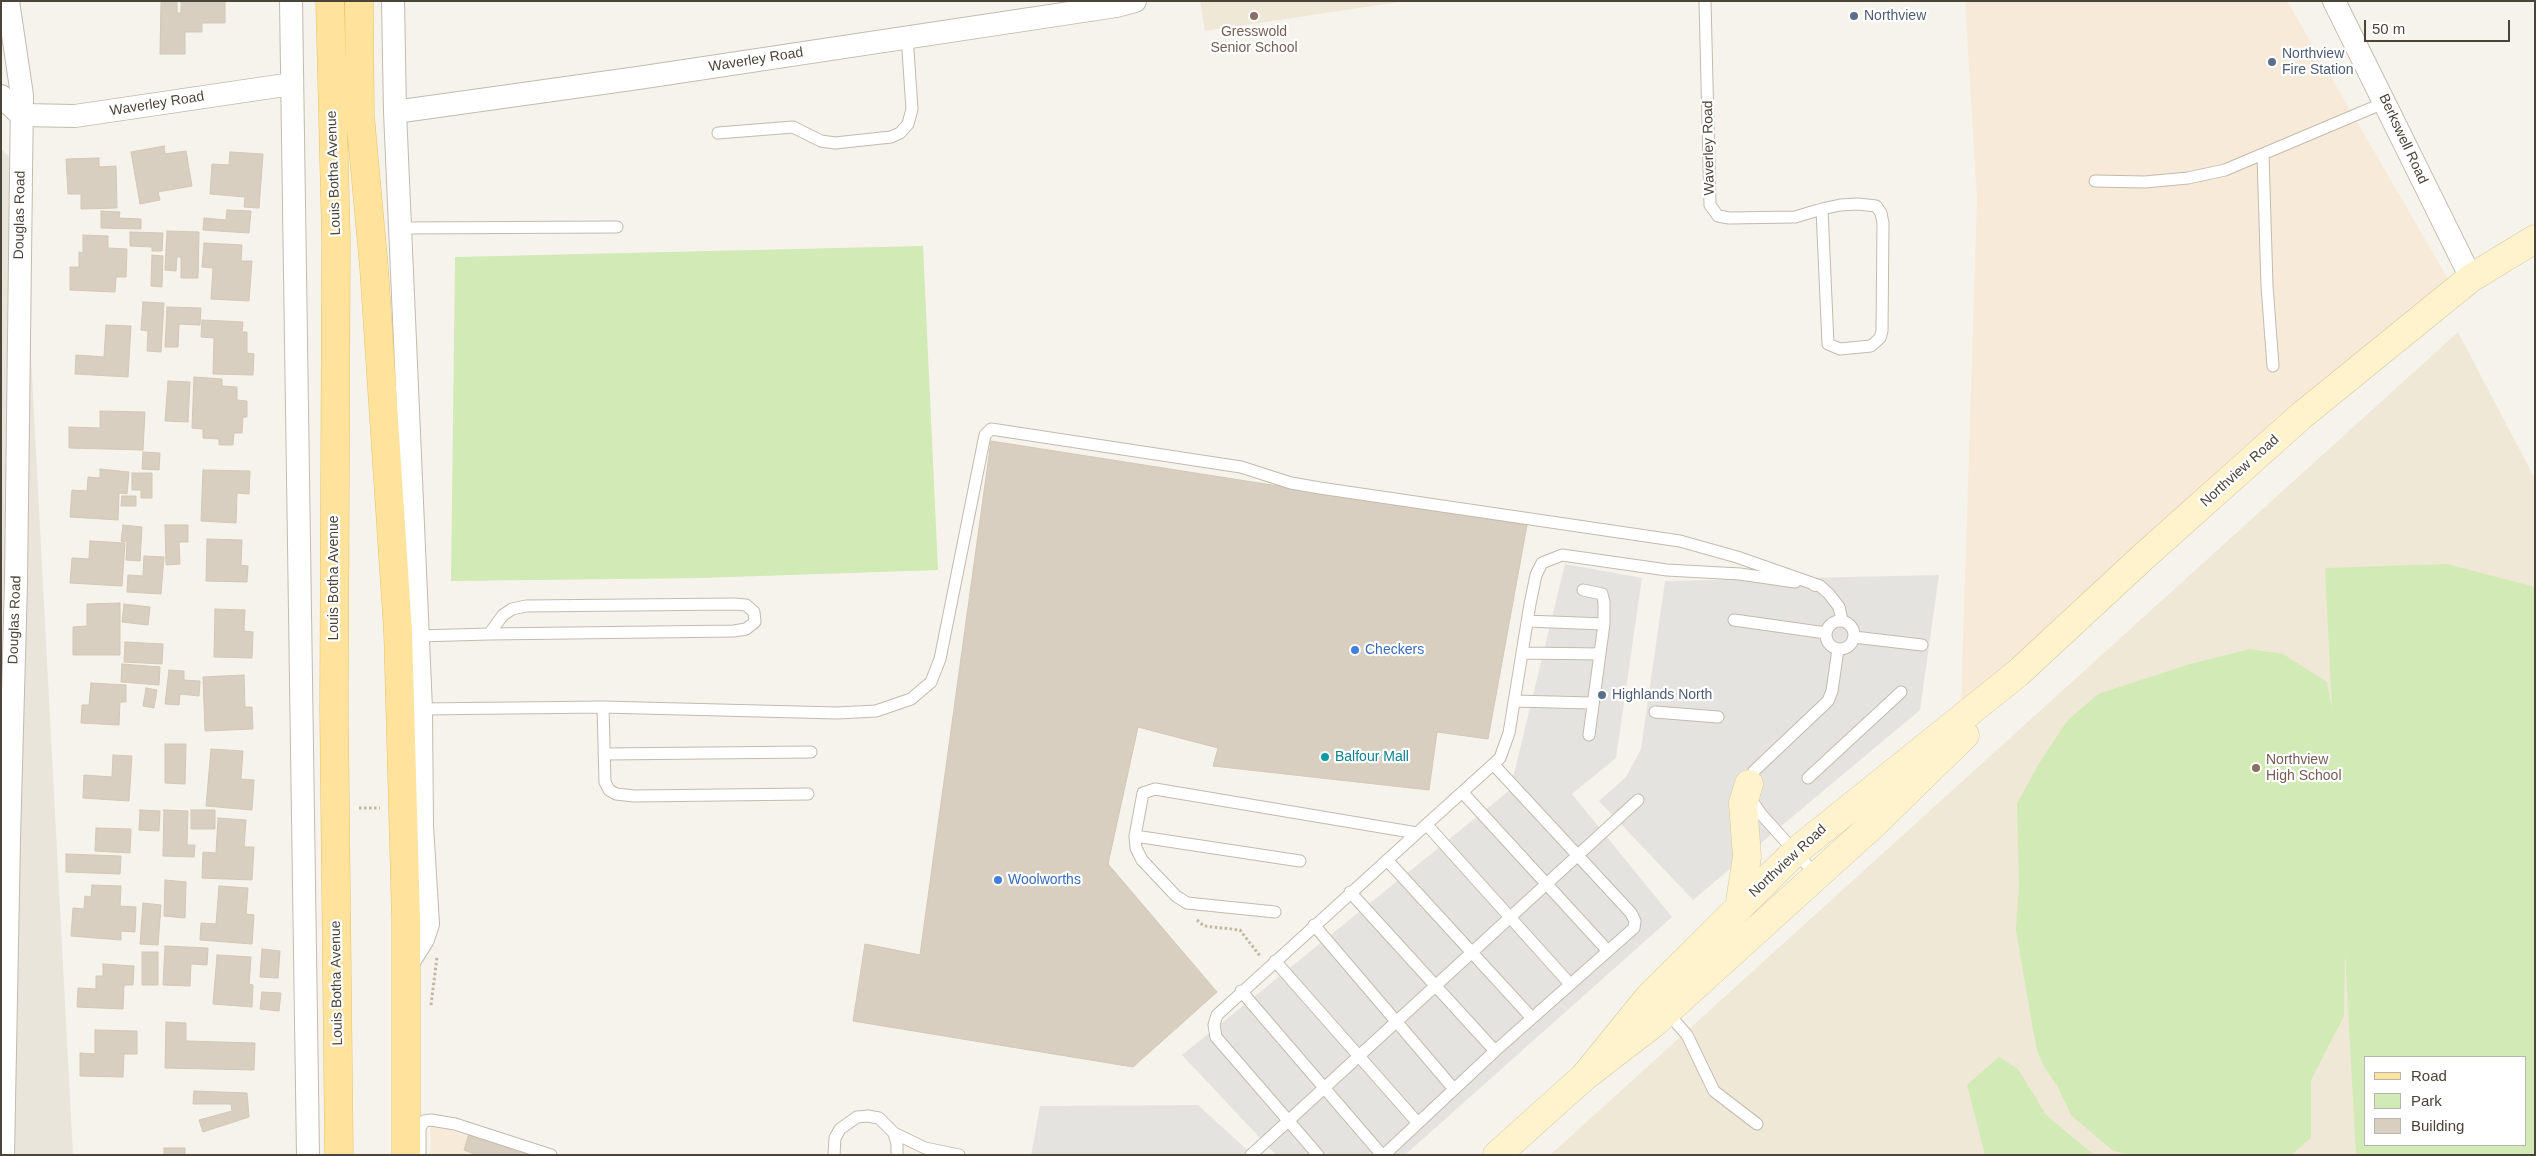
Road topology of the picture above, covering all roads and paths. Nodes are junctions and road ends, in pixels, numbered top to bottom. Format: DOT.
graph roads {
  1 [pos="8,1"];
  2 [pos="291,1"];
  3 [pos="330,1"];
  4 [pos="359,1"];
  5 [pos="393,1"];
  6 [pos="1705,1"];
  7 [pos="2334,1"];
  8 [pos="1125,4"];
  9 [pos="907,36"];
  10 [pos="292,84"];
  11 [pos="1,96"];
  12 [pos="2386,102"];
  13 [pos="395,112"];
  14 [pos="22,115"];
  15 [pos="718,133"];
  16 [pos="2263,155"];
  17 [pos="2095,181"];
  18 [pos="1822,209"];
  19 [pos="617,227"];
  20 [pos="400,228"];
  21 [pos="2535,239"];
  22 [pos="2471,278"];
  23 [pos="2273,366"];
  24 [pos="1820,586"];
  25 [pos="1582,590"];
  26 [pos="1527,620"];
  27 [pos="1734,620"];
  28 [pos="1842,620"];
  29 [pos="1604,624"];
  30 [pos="1826,633"];
  31 [pos="489,634"];
  32 [pos="418,636"];
  33 [pos="1854,637"];
  34 [pos="1922,645"];
  35 [pos="1838,649"];
  36 [pos="1522,653"];
  37 [pos="1600,654"];
  38 [pos="2018,673"];
  39 [pos="1901,692"];
  40 [pos="1514,701"];
  41 [pos="1592,703"];
  42 [pos="602,707"];
  43 [pos="421,709"];
  44 [pos="1655,712"];
  45 [pos="1718,717"];
  46 [pos="1589,735"];
  47 [pos="811,752"];
  48 [pos="604,754"];
  49 [pos="1494,765"];
  50 [pos="1808,778"];
  51 [pos="1749,784"];
  52 [pos="1463,793"];
  53 [pos="808,794"];
  54 [pos="1638,800"];
  55 [pos="335,808"];
  56 [pos="402,808"];
  57 [pos="1426,825"];
  58 [pos="1417,833"];
  59 [pos="1135,836"];
  60 [pos="1795,852"];
  61 [pos="1386,860"];
  62 [pos="1300,862"];
  63 [pos="1816,875"];
  64 [pos="1350,892"];
  65 [pos="1195,904"];
  66 [pos="1739,908"];
  67 [pos="1276,912"];
  68 [pos="1314,925"];
  69 [pos="1608,951"];
  70 [pos="1271,964"];
  71 [pos="406,966"];
  72 [pos="1570,984"];
  73 [pos="1241,991"];
  74 [pos="1666,1011"];
  75 [pos="1531,1017"];
  76 [pos="1495,1051"];
  77 [pos="1584,1077"];
  78 [pos="1453,1088"];
  79 [pos="1418,1122"];
  80 [pos="1757,1124"];
  81 [pos="894,1133"];
  82 [pos="3,1155"];
  83 [pos="308,1155"];
  84 [pos="339,1155"];
  85 [pos="406,1155"];
  86 [pos="420,1155"];
  87 [pos="551,1155"];
  88 [pos="834,1155"];
  89 [pos="897,1155"];
  90 [pos="959,1155"];
  91 [pos="1251,1155"];
  92 [pos="1318,1155"];
  93 [pos="1383,1155"];
  94 [pos="1497,1155"];
  1 -- 14 [label="street, Douglas Road"];
  2 -- 10 [label="street"];
  3 -- 55 [label="main road, Louis Botha Avenue"];
  4 -- 56 [label="main road, Louis Botha Avenue"];
  5 -- 13 [label="street"];
  6 -- 18 [label="lane, Waverley Road"];
  7 -- 12 [label="street, Berkswell Road"];
  8 -- 9 [label="street, Waverley Road"];
  9 -- 13 [label="street, Waverley Road"];
  9 -- 15 [label="lane"];
  10 -- 14 [label="street, Waverley Road"];
  10 -- 83 [label="street"];
  11 -- 14 [label="street"];
  12 -- 16 [label="lane"];
  12 -- 22 [label="street, Berkswell Road"];
  13 -- 20 [label="street"];
  14 -- 82 [label="street, Douglas Road"];
  16 -- 17 [label="lane"];
  16 -- 23 [label="lane"];
  18 -- 18 [label="lane, Waverley Road"];
  19 -- 20 [label="lane"];
  20 -- 32 [label="street"];
  21 -- 22 [label="main road, Northview Road"];
  22 -- 38 [label="main road, Northview Road"];
  24 -- 26 [label="lane"];
  24 -- 28 [label="lane"];
  24 -- 42 [label="lane"];
  25 -- 29 [label="lane"];
  26 -- 29 [label="lane"];
  26 -- 36 [label="lane"];
  27 -- 30 [label="lane"];
  28 -- 30 [label="lane"];
  28 -- 33 [label="lane"];
  29 -- 37 [label="lane"];
  30 -- 35 [label="lane"];
  31 -- 31 [label="lane"];
  31 -- 32 [label="lane"];
  32 -- 43 [label="street"];
  33 -- 34 [label="lane"];
  33 -- 35 [label="lane"];
  35 -- 51 [label="lane"];
  36 -- 37 [label="lane"];
  36 -- 40 [label="lane"];
  37 -- 41 [label="lane"];
  38 -- 60 [label="main road, Northview Road"];
  38 -- 63 [label="main road, Northview Road"];
  39 -- 50 [label="lane"];
  40 -- 41 [label="lane"];
  40 -- 49 [label="lane"];
  41 -- 46 [label="lane"];
  42 -- 43 [label="lane"];
  42 -- 48 [label="lane"];
  43 -- 71 [label="street"];
  44 -- 45 [label="lane"];
  47 -- 48 [label="lane"];
  48 -- 53 [label="lane"];
  49 -- 52 [label="lane"];
  49 -- 69 [label="lane"];
  51 -- 60 [label="lane"];
  51 -- 66 [label="main road"];
  52 -- 57 [label="lane"];
  52 -- 69 [label="lane"];
  54 -- 91 [label="lane"];
  55 -- 56 [label="path"];
  55 -- 84 [label="main road, Louis Botha Avenue"];
  56 -- 71 [label="main road, Louis Botha Avenue"];
  57 -- 58 [label="lane"];
  57 -- 72 [label="lane"];
  58 -- 59 [label="lane"];
  58 -- 61 [label="lane"];
  59 -- 62 [label="lane"];
  59 -- 65 [label="lane"];
  60 -- 63 [label="lane"];
  60 -- 66 [label="main road, Northview Road"];
  61 -- 64 [label="lane"];
  61 -- 75 [label="lane"];
  63 -- 74 [label="main road, Northview Road"];
  64 -- 68 [label="lane"];
  64 -- 76 [label="lane"];
  65 -- 67 [label="lane"];
  65 -- 70 [label="path"];
  66 -- 77 [label="main road, Northview Road"];
  68 -- 70 [label="lane"];
  68 -- 78 [label="lane"];
  69 -- 72 [label="lane"];
  70 -- 73 [label="lane"];
  70 -- 79 [label="lane"];
  71 -- 85 [label="main road, Louis Botha Avenue"];
  72 -- 75 [label="lane"];
  73 -- 92 [label="lane"];
  73 -- 93 [label="lane"];
  74 -- 77 [label="main road, Northview Road"];
  74 -- 80 [label="lane"];
  75 -- 76 [label="lane"];
  76 -- 78 [label="lane"];
  77 -- 94 [label="main road, Northview Road"];
  78 -- 79 [label="lane"];
  79 -- 93 [label="lane"];
  81 -- 88 [label="lane"];
  81 -- 89 [label="lane"];
  81 -- 90 [label="lane"];
  86 -- 87 [label="lane"];
}
